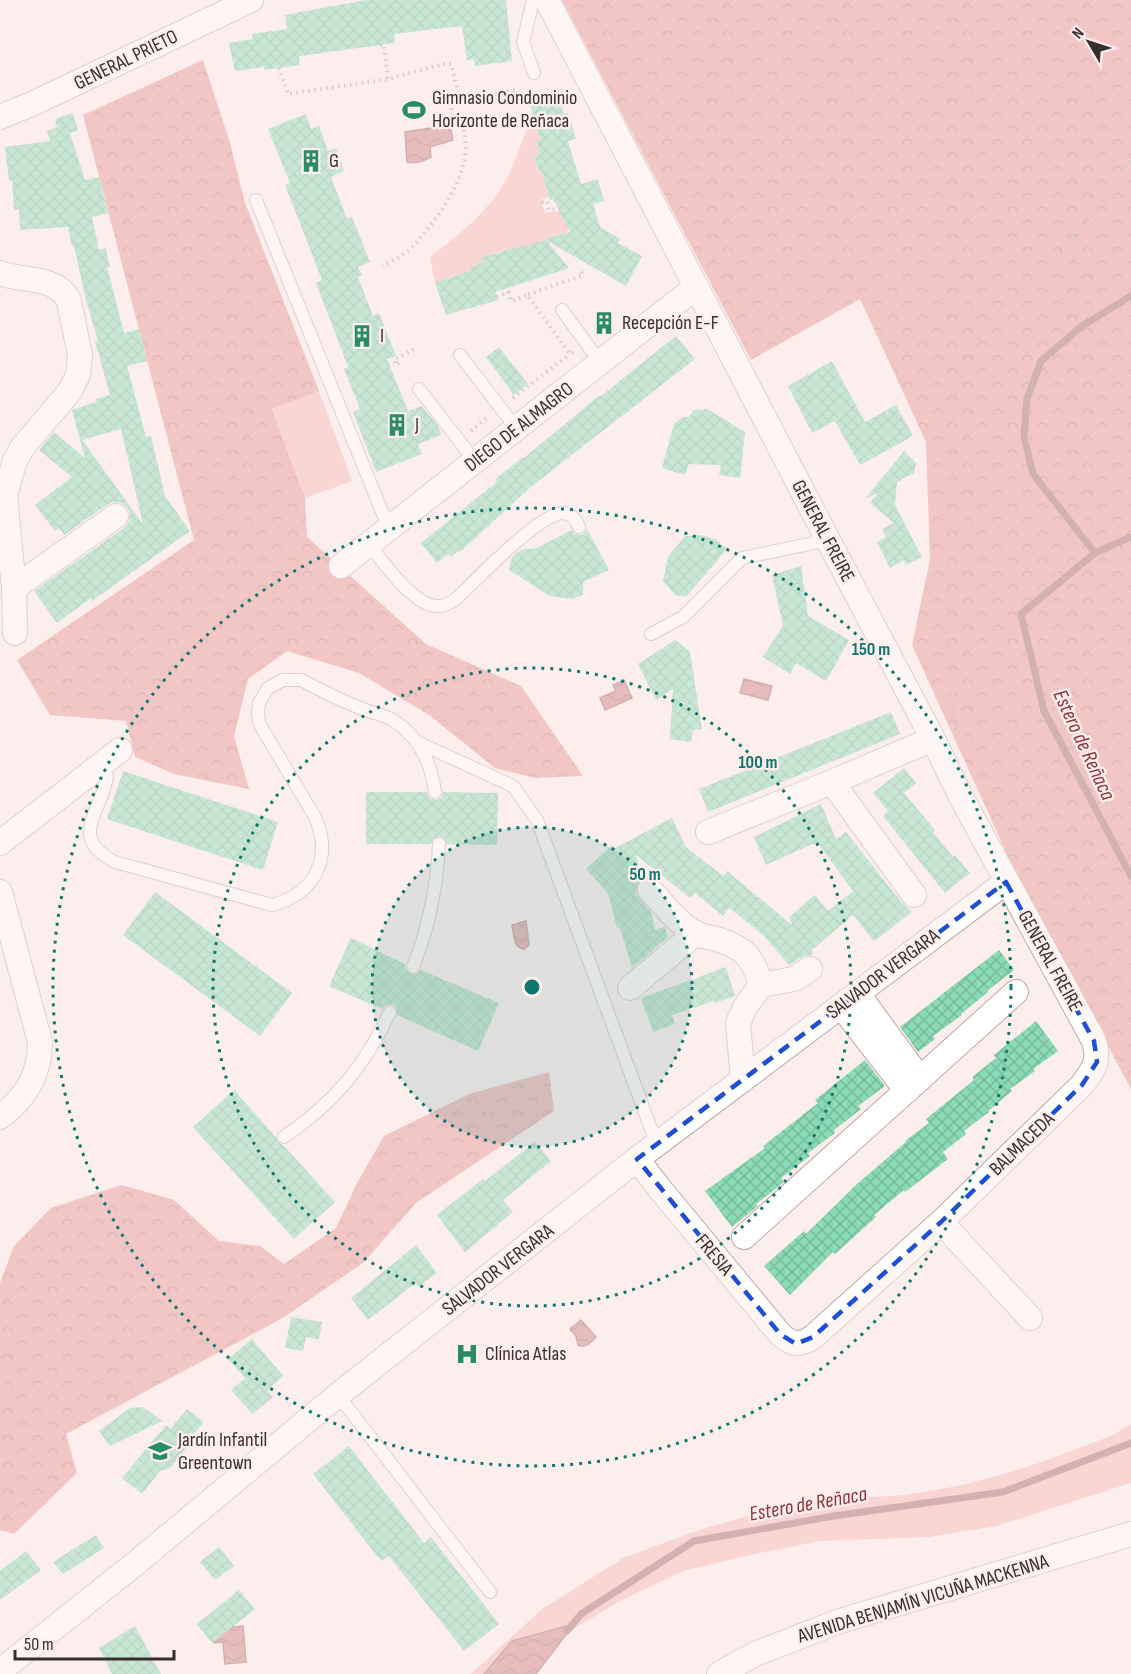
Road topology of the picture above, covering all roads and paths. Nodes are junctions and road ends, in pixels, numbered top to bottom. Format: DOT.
graph roads {
  1 [pos="251,0"];
  2 [pos="533,0"];
  3 [pos="547,0"];
  4 [pos="380,45"];
  5 [pos="279,68"];
  6 [pos="534,73"];
  7 [pos="388,79"];
  8 [pos="519,89"];
  9 [pos="460,100"];
  10 [pos="0,117"];
  11 [pos="1131,160"];
  12 [pos="256,200"];
  13 [pos="542,202"];
  14 [pos="559,208"];
  15 [pos="382,266"];
  16 [pos="0,273"];
  17 [pos="696,287"];
  18 [pos="527,295"];
  19 [pos="497,297"];
  20 [pos="562,310"];
  21 [pos="416,348"];
  22 [pos="460,355"];
  23 [pos="600,362"];
  24 [pos="399,363"];
  25 [pos="419,388"];
  26 [pos="516,428"];
  27 [pos="475,461"];
  28 [pos="3,496"];
  29 [pos="116,516"];
  30 [pos="579,527"];
  31 [pos="389,529"];
  32 [pos="828,540"];
  33 [pos="369,544"];
  34 [pos="342,566"];
  35 [pos="14,588"];
  36 [pos="15,633"];
  37 [pos="651,634"];
  38 [pos="944,738"];
  39 [pos="416,742"];
  40 [pos="112,757"];
  41 [pos="832,782"];
  42 [pos="435,792"];
  43 [pos="708,831"];
  44 [pos="0,843"];
  45 [pos="439,844"];
  46 [pos="1006,882"];
  47 [pos="650,890"];
  48 [pos="0,892"];
  49 [pos="914,896"];
  50 [pos="696,933"];
  51 [pos="413,967"];
  52 [pos="810,969"];
  53 [pos="761,985"];
  54 [pos="630,988"];
  55 [pos="1016,992"];
  56 [pos="849,1000"];
  57 [pos="390,1012"];
  58 [pos="1096,1062"];
  59 [pos="743,1080"];
  60 [pos="914,1085"];
  61 [pos="0,1116"];
  62 [pos="285,1137"];
  63 [pos="657,1144"];
  64 [pos="638,1159"];
  65 [pos="941,1222"];
  66 [pos="744,1237"];
  67 [pos="1030,1318"];
  68 [pos="796,1344"];
  69 [pos="338,1395"];
  70 [pos="1131,1534"];
  71 [pos="490,1592"];
  72 [pos="0,1671"];
  73 [pos="719,1674"];
  1 -- 10 [label="street, GENERAL PRIETO"];
  2 -- 6 [label="lane"];
  3 -- 17 [label="street, GENERAL FREIRE"];
  4 -- 7 [label="path"];
  5 -- 7 [label="path"];
  7 -- 9 [label="path"];
  8 -- 9 [label="path"];
  9 -- 15 [label="path"];
  11 -- 38 [label="path"];
  12 -- 31 [label="lane"];
  13 -- 14 [label="path"];
  16 -- 28 [label="street"];
  17 -- 23 [label="street, DIEGO DE ALMAGRO"];
  17 -- 32 [label="street, GENERAL FREIRE"];
  18 -- 19 [label="path"];
  20 -- 23 [label="lane"];
  21 -- 24 [label="path"];
  22 -- 26 [label="lane"];
  23 -- 26 [label="street, DIEGO DE ALMAGRO"];
  25 -- 27 [label="lane"];
  26 -- 27 [label="street, DIEGO DE ALMAGRO"];
  27 -- 31 [label="street, DIEGO DE ALMAGRO"];
  28 -- 35 [label="street"];
  29 -- 35 [label="street"];
  30 -- 33 [label="lane"];
  31 -- 33 [label="street, DIEGO DE ALMAGRO"];
  32 -- 37 [label="lane"];
  32 -- 38 [label="street, GENERAL FREIRE"];
  33 -- 34 [label="street, DIEGO DE ALMAGRO"];
  35 -- 36 [label="street"];
  38 -- 41 [label="street"];
  38 -- 46 [label="street, GENERAL FREIRE"];
  39 -- 40 [label="lane"];
  39 -- 42 [label="lane"];
  39 -- 63 [label="lane"];
  40 -- 44 [label="street"];
  41 -- 43 [label="street"];
  41 -- 49 [label="street"];
  45 -- 51 [label="lane"];
  46 -- 56 [label="street, SALVADOR VERGARA"];
  46 -- 58 [label="street, GENERAL FREIRE"];
  47 -- 50 [label="street"];
  48 -- 61 [label="street"];
  50 -- 53 [label="street"];
  50 -- 54 [label="street"];
  52 -- 53 [label="street"];
  53 -- 59 [label="street"];
  55 -- 60 [label="street"];
  56 -- 59 [label="street, SALVADOR VERGARA"];
  56 -- 60 [label="street"];
  57 -- 62 [label="lane"];
  58 -- 65 [label="street, BALMACEDA"];
  59 -- 63 [label="street, SALVADOR VERGARA"];
  60 -- 66 [label="street"];
  63 -- 64 [label="street, SALVADOR VERGARA"];
  64 -- 68 [label="street, FRESIA"];
  64 -- 69 [label="street, SALVADOR VERGARA"];
  65 -- 67 [label="street"];
  65 -- 68 [label="street, BALMACEDA"];
  69 -- 71 [label="lane"];
  69 -- 72 [label="street, SALVADOR VERGARA"];
  70 -- 73 [label="street, AVENIDA BENJAMÍN VICUÑA MACKENNA"];
}
